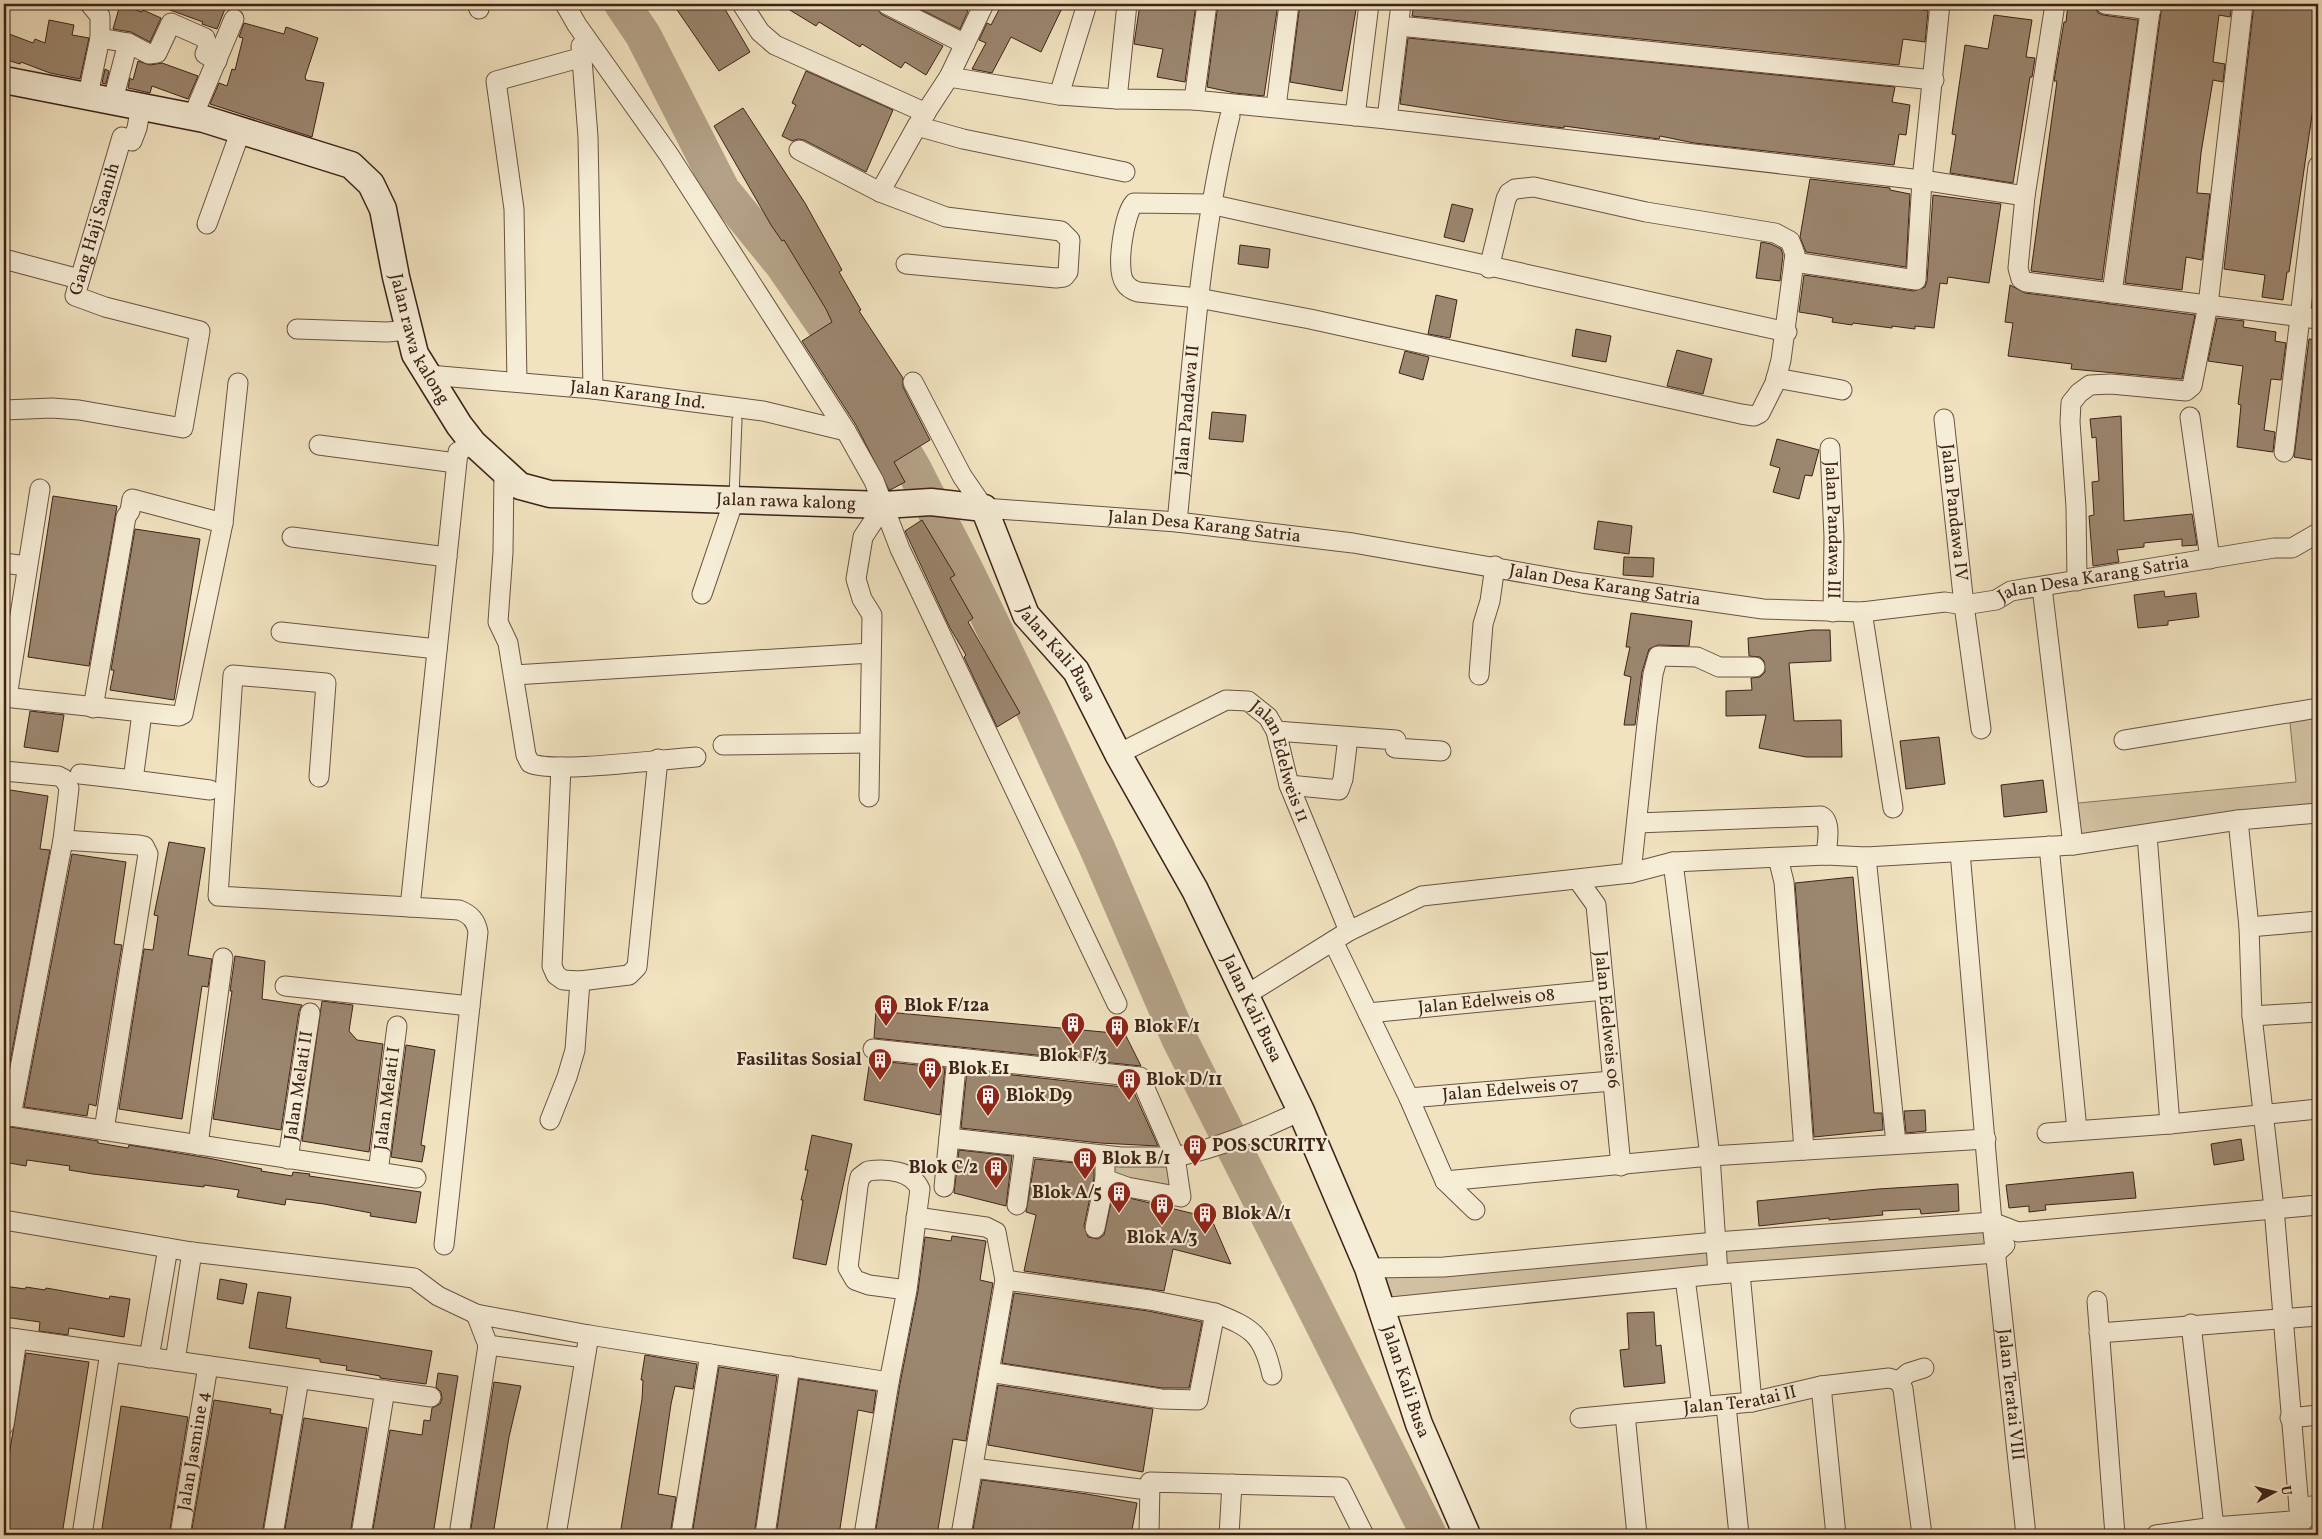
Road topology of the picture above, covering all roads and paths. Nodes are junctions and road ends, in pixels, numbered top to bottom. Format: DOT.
graph roads {
  1 [pos="90,4"];
  2 [pos="565,4"];
  3 [pos="742,4"];
  4 [pos="886,4"];
  5 [pos="984,4"];
  6 [pos="1087,4"];
  7 [pos="1127,4"];
  8 [pos="1207,4"];
  9 [pos="1289,4"];
  10 [pos="1369,4"];
  11 [pos="1401,4"];
  12 [pos="1940,4"];
  13 [pos="2055,4"];
  14 [pos="2105,4"];
  15 [pos="2243,4"];
  16 [pos="2151,7"];
  17 [pos="234,19"];
  18 [pos="577,25"];
  19 [pos="1399,26"];
  20 [pos="100,38"];
  21 [pos="128,43"];
  22 [pos="965,44"];
  23 [pos="583,57"];
  24 [pos="217,61"];
  25 [pos="949,77"];
  26 [pos="4,80"];
  27 [pos="1934,80"];
  28 [pos="88,95"];
  29 [pos="1059,95"];
  30 [pos="1117,99"];
  31 [pos="113,100"];
  32 [pos="1194,100"];
  33 [pos="141,106"];
  34 [pos="1276,107"];
  35 [pos="193,116"];
  36 [pos="1230,116"];
  37 [pos="1355,116"];
  38 [pos="1387,119"];
  39 [pos="922,120"];
  40 [pos="241,130"];
  41 [pos="799,150"];
  42 [pos="2318,166"];
  43 [pos="1125,172"];
  44 [pos="1922,180"];
  45 [pos="880,192"];
  46 [pos="2025,196"];
  47 [pos="1210,204"];
  48 [pos="207,224"];
  49 [pos="4,259"];
  50 [pos="1794,262"];
  51 [pos="906,264"];
  52 [pos="1489,268"];
  53 [pos="79,279"];
  54 [pos="2112,293"];
  55 [pos="1198,298"];
  56 [pos="2208,305"];
  57 [pos="2298,317"];
  58 [pos="2318,319"];
  59 [pos="297,329"];
  60 [pos="409,330"];
  61 [pos="1786,332"];
  62 [pos="429,375"];
  63 [pos="1776,378"];
  64 [pos="517,382"];
  65 [pos="913,382"];
  66 [pos="238,383"];
  67 [pos="593,389"];
  68 [pos="1842,390"];
  69 [pos="4,410"];
  70 [pos="2190,417"];
  71 [pos="1944,418"];
  72 [pos="737,420"];
  73 [pos="846,431"];
  74 [pos="473,443"];
  75 [pos="319,445"];
  76 [pos="1830,448"];
  77 [pos="2284,452"];
  78 [pos="456,463"];
  79 [pos="504,471"];
  80 [pos="40,489"];
  81 [pos="734,500"];
  82 [pos="884,505"];
  83 [pos="974,506"];
  84 [pos="1177,522"];
  85 [pos="223,523"];
  86 [pos="2318,533"];
  87 [pos="292,538"];
  88 [pos="447,557"];
  89 [pos="2210,559"];
  90 [pos="4,563"];
  91 [pos="26,566"];
  92 [pos="1495,566"];
  93 [pos="2077,581"];
  94 [pos="2042,587"];
  95 [pos="702,594"];
  96 [pos="1964,605"];
  97 [pos="1833,612"];
  98 [pos="1862,612"];
  99 [pos="281,632"];
  100 [pos="437,649"];
  101 [pos="871,652"];
  102 [pos="1755,667"];
  103 [pos="1479,674"];
  104 [pos="514,675"];
  105 [pos="6,697"];
  106 [pos="93,708"];
  107 [pos="2318,708"];
  108 [pos="142,713"];
  109 [pos="1981,729"];
  110 [pos="1276,731"];
  111 [pos="1348,737"];
  112 [pos="2124,740"];
  113 [pos="869,743"];
  114 [pos="723,745"];
  115 [pos="1441,752"];
  116 [pos="1118,754"];
  117 [pos="696,757"];
  118 [pos="658,760"];
  119 [pos="561,767"];
  120 [pos="4,771"];
  121 [pos="80,774"];
  122 [pos="319,777"];
  123 [pos="132,780"];
  124 [pos="1289,785"];
  125 [pos="210,790"];
  126 [pos="870,797"];
  127 [pos="1893,808"];
  128 [pos="2318,813"];
  129 [pos="2238,820"];
  130 [pos="1638,823"];
  131 [pos="2147,835"];
  132 [pos="63,840"];
  133 [pos="2073,845"];
  134 [pos="2049,846"];
  135 [pos="1960,852"];
  136 [pos="1826,855"];
  137 [pos="1866,857"];
  138 [pos="1778,858"];
  139 [pos="1673,862"];
  140 [pos="1631,873"];
  141 [pos="1578,880"];
  142 [pos="410,907"];
  143 [pos="2318,921"];
  144 [pos="2249,927"];
  145 [pos="1341,936"];
  146 [pos="223,958"];
  147 [pos="580,981"];
  148 [pos="285,986"];
  149 [pos="1604,990"];
  150 [pos="1246,995"];
  151 [pos="1118,1004"];
  152 [pos="470,1006"];
  153 [pos="2318,1012"];
  154 [pos="310,1013"];
  155 [pos="1368,1013"];
  156 [pos="2252,1016"];
  157 [pos="397,1026"];
  158 [pos="873,1049"];
  159 [pos="958,1058"];
  160 [pos="1612,1081"];
  161 [pos="1408,1098"];
  162 [pos="2318,1109"];
  163 [pos="1301,1111"];
  164 [pos="2262,1114"];
  165 [pos="7,1116"];
  166 [pos="550,1120"];
  167 [pos="2170,1124"];
  168 [pos="104,1130"];
  169 [pos="2077,1130"];
  170 [pos="2047,1133"];
  171 [pos="949,1138"];
  172 [pos="1986,1139"];
  173 [pos="1896,1144"];
  174 [pos="198,1145"];
  175 [pos="1025,1146"];
  176 [pos="1804,1150"];
  177 [pos="1105,1155"];
  178 [pos="1710,1156"];
  179 [pos="1175,1157"];
  180 [pos="288,1159"];
  181 [pos="1621,1166"];
  182 [pos="378,1172"];
  183 [pos="416,1178"];
  184 [pos="1105,1179"];
  185 [pos="1445,1181"];
  186 [pos="944,1187"];
  187 [pos="2318,1205"];
  188 [pos="1017,1206"];
  189 [pos="2274,1208"];
  190 [pos="1475,1210"];
  191 [pos="916,1217"];
  192 [pos="4,1220"];
  193 [pos="1992,1222"];
  194 [pos="1095,1228"];
  195 [pos="2018,1232"];
  196 [pos="1716,1242"];
  197 [pos="444,1245"];
  198 [pos="168,1248"];
  199 [pos="192,1252"];
  200 [pos="1996,1253"];
  201 [pos="1368,1268"];
  202 [pos="1740,1273"];
  203 [pos="1718,1274"];
  204 [pos="1685,1278"];
  205 [pos="1005,1280"];
  206 [pos="907,1290"];
  207 [pos="2097,1301"];
  208 [pos="1381,1308"];
  209 [pos="1215,1312"];
  210 [pos="476,1314"];
  211 [pos="2318,1316"];
  212 [pos="2283,1317"];
  213 [pos="2191,1324"];
  214 [pos="2099,1333"];
  215 [pos="589,1335"];
  216 [pos="10,1338"];
  217 [pos="488,1345"];
  218 [pos="110,1352"];
  219 [pos="710,1354"];
  220 [pos="149,1358"];
  221 [pos="584,1358"];
  222 [pos="175,1361"];
  223 [pos="208,1366"];
  224 [pos="790,1366"];
  225 [pos="1924,1368"];
  226 [pos="989,1372"];
  227 [pos="1272,1375"];
  228 [pos="299,1379"];
  229 [pos="1899,1381"];
  230 [pos="889,1382"];
  231 [pos="1821,1386"];
  232 [pos="385,1390"];
  233 [pos="431,1397"];
  234 [pos="1752,1402"];
  235 [pos="1726,1405"];
  236 [pos="1702,1407"];
  237 [pos="1625,1414"];
  238 [pos="2318,1415"];
  239 [pos="1580,1418"];
  240 [pos="2290,1418"];
  241 [pos="4,1425"];
  242 [pos="973,1468"];
  243 [pos="1232,1484"];
  244 [pos="1140,1489"];
  245 [pos="2318,1506"];
  246 [pos="2307,1519"];
  247 [pos="2214,1527"];
  248 [pos="82,1535"];
  249 [pos="180,1535"];
  250 [pos="273,1535"];
  251 [pos="361,1535"];
  252 [pos="459,1535"];
  253 [pos="556,1535"];
  254 [pos="681,1535"];
  255 [pos="765,1535"];
  256 [pos="864,1535"];
  257 [pos="961,1535"];
  258 [pos="1149,1535"];
  259 [pos="1229,1535"];
  260 [pos="1364,1535"];
  261 [pos="1467,1535"];
  262 [pos="1637,1535"];
  263 [pos="1738,1535"];
  264 [pos="1836,1535"];
  265 [pos="1922,1535"];
  266 [pos="2026,1535"];
  267 [pos="2115,1535"];
  268 [pos="2156,1535"];
  1 -- 20 [label="street"];
  2 -- 18 [label="street"];
  3 -- 39 [label="street"];
  4 -- 22 [label="street"];
  5 -- 22 [label="street"];
  6 -- 29 [label="street"];
  7 -- 30 [label="street"];
  8 -- 32 [label="street"];
  9 -- 34 [label="street"];
  10 -- 37 [label="street"];
  11 -- 19 [label="street"];
  12 -- 27 [label="street"];
  13 -- 46 [label="street"];
  14 -- 16 [label="street"];
  15 -- 56 [label="street"];
  16 -- 54 [label="street"];
  17 -- 24 [label="street"];
  18 -- 23 [label="street"];
  18 -- 73 [label="street"];
  19 -- 27 [label="street"];
  19 -- 38 [label="street"];
  20 -- 21 [label="street"];
  20 -- 28 [label="street"];
  21 -- 24 [label="street"];
  21 -- 31 [label="street"];
  22 -- 25 [label="street"];
  23 -- 64 [label="street"];
  23 -- 67 [label="street"];
  24 -- 35 [label="street"];
  25 -- 29 [label="street"];
  25 -- 39 [label="street"];
  26 -- 28 [label="street, Jalan rawa kalong"];
  27 -- 44 [label="street"];
  28 -- 31 [label="street, Jalan rawa kalong"];
  29 -- 30 [label="street"];
  30 -- 32 [label="street"];
  31 -- 33 [label="street, Jalan rawa kalong"];
  32 -- 34 [label="street"];
  33 -- 35 [label="street, Jalan rawa kalong"];
  33 -- 53 [label="street, Gang Haji Saanih"];
  34 -- 37 [label="street"];
  35 -- 40 [label="street, Jalan rawa kalong"];
  36 -- 47 [label="street, Jalan Pandawa II"];
  37 -- 38 [label="street"];
  38 -- 44 [label="street"];
  39 -- 43 [label="street"];
  39 -- 45 [label="street"];
  40 -- 48 [label="street"];
  40 -- 60 [label="street, Jalan rawa kalong"];
  41 -- 45 [label="street"];
  42 -- 57 [label="street"];
  44 -- 46 [label="street"];
  44 -- 50 [label="street"];
  45 -- 51 [label="street"];
  46 -- 54 [label="street"];
  47 -- 52 [label="street"];
  47 -- 55 [label="street, Jalan Pandawa II"];
  47 -- 55 [label="street"];
  49 -- 53 [label="street"];
  50 -- 52 [label="street"];
  50 -- 61 [label="street"];
  52 -- 61 [label="street"];
  53 -- 69 [label="street, Gang Haji Saanih"];
  54 -- 56 [label="street"];
  55 -- 63 [label="street"];
  55 -- 84 [label="street, Jalan Pandawa II"];
  56 -- 57 [label="street"];
  56 -- 93 [label="street"];
  57 -- 58 [label="street"];
  57 -- 77 [label="street"];
  59 -- 60 [label="street"];
  60 -- 62 [label="street, Jalan rawa kalong"];
  61 -- 63 [label="street"];
  62 -- 64 [label="street, Jalan Karang Ind."];
  62 -- 74 [label="street, Jalan rawa kalong"];
  63 -- 68 [label="street"];
  64 -- 67 [label="street, Jalan Karang Ind."];
  65 -- 83 [label="street"];
  66 -- 85 [label="street"];
  67 -- 73 [label="street, Jalan Karang Ind."];
  70 -- 89 [label="street"];
  71 -- 96 [label="street, Jalan Pandawa IV"];
  72 -- 81 [label="lane"];
  73 -- 82 [label="street"];
  74 -- 78 [label="street"];
  74 -- 79 [label="street, Jalan rawa kalong"];
  75 -- 78 [label="street"];
  76 -- 97 [label="street, Jalan Pandawa III"];
  78 -- 88 [label="street"];
  79 -- 81 [label="street, Jalan rawa kalong"];
  79 -- 104 [label="street"];
  80 -- 91 [label="street"];
  81 -- 82 [label="street, Jalan rawa kalong"];
  81 -- 95 [label="street"];
  82 -- 83 [label="street, Jalan Desa Karang Satria"];
  82 -- 101 [label="street"];
  82 -- 151 [label="street"];
  83 -- 84 [label="street, Jalan Desa Karang Satria"];
  83 -- 116 [label="street, Jalan Kali Busa"];
  84 -- 92 [label="street, Jalan Desa Karang Satria"];
  85 -- 106 [label="street"];
  85 -- 108 [label="street"];
  86 -- 89 [label="street, Jalan Desa Karang Satria"];
  87 -- 88 [label="street"];
  88 -- 100 [label="street"];
  89 -- 93 [label="street, Jalan Desa Karang Satria"];
  90 -- 91 [label="street"];
  91 -- 105 [label="street"];
  92 -- 97 [label="street, Jalan Desa Karang Satria"];
  92 -- 103 [label="street"];
  93 -- 94 [label="street, Jalan Desa Karang Satria"];
  94 -- 96 [label="street, Jalan Desa Karang Satria"];
  94 -- 133 [label="street"];
  96 -- 98 [label="street, Jalan Desa Karang Satria"];
  96 -- 109 [label="street, Jalan Pandawa IV"];
  97 -- 98 [label="street, Jalan Desa Karang Satria"];
  98 -- 127 [label="street"];
  99 -- 100 [label="street"];
  100 -- 142 [label="street"];
  101 -- 104 [label="street"];
  101 -- 113 [label="street"];
  102 -- 130 [label="street"];
  104 -- 119 [label="street"];
  105 -- 106 [label="street"];
  106 -- 108 [label="street"];
  107 -- 112 [label="street"];
  108 -- 123 [label="street"];
  110 -- 111 [label="street"];
  110 -- 116 [label="street, Jalan Edelweis 11"];
  110 -- 124 [label="street, Jalan Edelweis 11"];
  111 -- 115 [label="street"];
  111 -- 124 [label="street"];
  113 -- 114 [label="street"];
  113 -- 126 [label="street"];
  116 -- 150 [label="street, Jalan Kali Busa"];
  117 -- 118 [label="street"];
  118 -- 119 [label="street"];
  118 -- 147 [label="street"];
  119 -- 147 [label="street"];
  120 -- 132 [label="street"];
  121 -- 123 [label="street"];
  122 -- 142 [label="street"];
  123 -- 125 [label="street"];
  124 -- 145 [label="street, Jalan Edelweis 11"];
  128 -- 129 [label="street"];
  129 -- 131 [label="street"];
  129 -- 144 [label="street"];
  130 -- 136 [label="street"];
  130 -- 140 [label="street"];
  131 -- 133 [label="street"];
  131 -- 167 [label="street"];
  132 -- 165 [label="street"];
  132 -- 168 [label="street"];
  133 -- 134 [label="street"];
  134 -- 135 [label="street"];
  134 -- 169 [label="street"];
  135 -- 137 [label="street"];
  135 -- 172 [label="street, Jalan Teratai VIII"];
  136 -- 137 [label="street"];
  136 -- 138 [label="street"];
  137 -- 173 [label="street"];
  138 -- 139 [label="street"];
  138 -- 176 [label="street"];
  139 -- 140 [label="street"];
  139 -- 178 [label="street"];
  140 -- 141 [label="street"];
  141 -- 145 [label="street"];
  141 -- 149 [label="street, Jalan Edelweis 06"];
  142 -- 152 [label="street"];
  143 -- 144 [label="street"];
  144 -- 156 [label="street"];
  145 -- 150 [label="street"];
  145 -- 155 [label="street, Jalan Edelweis 11"];
  146 -- 174 [label="street"];
  147 -- 166 [label="street"];
  148 -- 152 [label="street"];
  149 -- 155 [label="street, Jalan Edelweis 08"];
  149 -- 160 [label="street, Jalan Edelweis 06"];
  150 -- 163 [label="street, Jalan Kali Busa"];
  152 -- 197 [label="street"];
  153 -- 156 [label="street"];
  154 -- 180 [label="street, Jalan Melati II"];
  155 -- 161 [label="street, Jalan Edelweis 11"];
  156 -- 164 [label="street"];
  157 -- 182 [label="street, Jalan Melati I"];
  158 -- 159 [label="street"];
  159 -- 171 [label="street"];
  159 -- 179 [label="street"];
  160 -- 161 [label="street, Jalan Edelweis 07"];
  160 -- 181 [label="street, Jalan Edelweis 06"];
  161 -- 185 [label="street, Jalan Edelweis 11"];
  162 -- 164 [label="street"];
  163 -- 179 [label="street"];
  163 -- 201 [label="street, Jalan Kali Busa"];
  164 -- 167 [label="street"];
  164 -- 189 [label="street"];
  165 -- 168 [label="street"];
  167 -- 169 [label="street"];
  168 -- 174 [label="street"];
  169 -- 170 [label="street"];
  171 -- 175 [label="street"];
  171 -- 186 [label="street"];
  172 -- 173 [label="street"];
  172 -- 193 [label="street, Jalan Teratai VIII"];
  173 -- 176 [label="street"];
  174 -- 180 [label="street"];
  175 -- 177 [label="street"];
  175 -- 188 [label="street"];
  176 -- 178 [label="street"];
  177 -- 179 [label="street"];
  177 -- 184 [label="street"];
  178 -- 181 [label="street"];
  178 -- 196 [label="street"];
  179 -- 184 [label="street"];
  180 -- 182 [label="street"];
  181 -- 185 [label="street"];
  182 -- 183 [label="street"];
  184 -- 194 [label="street"];
  185 -- 190 [label="street"];
  187 -- 189 [label="street"];
  189 -- 195 [label="street"];
  189 -- 212 [label="street"];
  191 -- 205 [label="street"];
  191 -- 206 [label="street"];
  191 -- 206 [label="street"];
  192 -- 198 [label="street"];
  193 -- 195 [label="street"];
  193 -- 196 [label="street"];
  193 -- 200 [label="street, Jalan Teratai VIII"];
  195 -- 200 [label="street"];
  196 -- 201 [label="street"];
  196 -- 203 [label="street"];
  198 -- 199 [label="street"];
  198 -- 220 [label="street"];
  199 -- 210 [label="street"];
  199 -- 222 [label="street"];
  200 -- 202 [label="street"];
  200 -- 266 [label="street, Jalan Teratai VIII"];
  201 -- 208 [label="street, Jalan Kali Busa"];
  202 -- 203 [label="street"];
  202 -- 234 [label="street"];
  203 -- 204 [label="street"];
  204 -- 208 [label="street"];
  204 -- 236 [label="street"];
  205 -- 209 [label="street"];
  205 -- 226 [label="street"];
  206 -- 230 [label="street"];
  207 -- 214 [label="street"];
  208 -- 261 [label="street, Jalan Kali Busa"];
  209 -- 226 [label="street"];
  209 -- 227 [label="street"];
  210 -- 215 [label="street"];
  210 -- 217 [label="street"];
  211 -- 212 [label="street"];
  212 -- 213 [label="street"];
  212 -- 240 [label="street"];
  213 -- 214 [label="street"];
  213 -- 247 [label="street"];
  214 -- 267 [label="street"];
  215 -- 219 [label="street"];
  215 -- 221 [label="street"];
  216 -- 218 [label="street"];
  216 -- 241 [label="street"];
  217 -- 221 [label="street"];
  217 -- 252 [label="street"];
  218 -- 220 [label="street"];
  218 -- 248 [label="street"];
  219 -- 224 [label="street"];
  219 -- 254 [label="street"];
  220 -- 222 [label="street"];
  221 -- 253 [label="street"];
  222 -- 223 [label="street"];
  223 -- 228 [label="street"];
  223 -- 249 [label="street, Jalan Jasmine 4"];
  224 -- 230 [label="street"];
  224 -- 255 [label="street"];
  225 -- 229 [label="street"];
  226 -- 242 [label="street"];
  228 -- 232 [label="street"];
  228 -- 250 [label="street"];
  229 -- 231 [label="street, Jalan Teratai II"];
  229 -- 265 [label="street"];
  230 -- 256 [label="street"];
  231 -- 234 [label="street, Jalan Teratai II"];
  231 -- 264 [label="street"];
  232 -- 233 [label="street"];
  232 -- 251 [label="street"];
  234 -- 235 [label="street, Jalan Teratai II"];
  235 -- 236 [label="street, Jalan Teratai II"];
  235 -- 263 [label="street"];
  236 -- 237 [label="street, Jalan Teratai II"];
  237 -- 239 [label="street, Jalan Teratai II"];
  237 -- 262 [label="street"];
  238 -- 240 [label="street"];
  240 -- 246 [label="street"];
  242 -- 244 [label="street"];
  242 -- 257 [label="street"];
  243 -- 258 [label="street"];
  243 -- 259 [label="street"];
  243 -- 260 [label="street"];
  245 -- 246 [label="street"];
  246 -- 247 [label="street"];
  247 -- 268 [label="street"];
}
